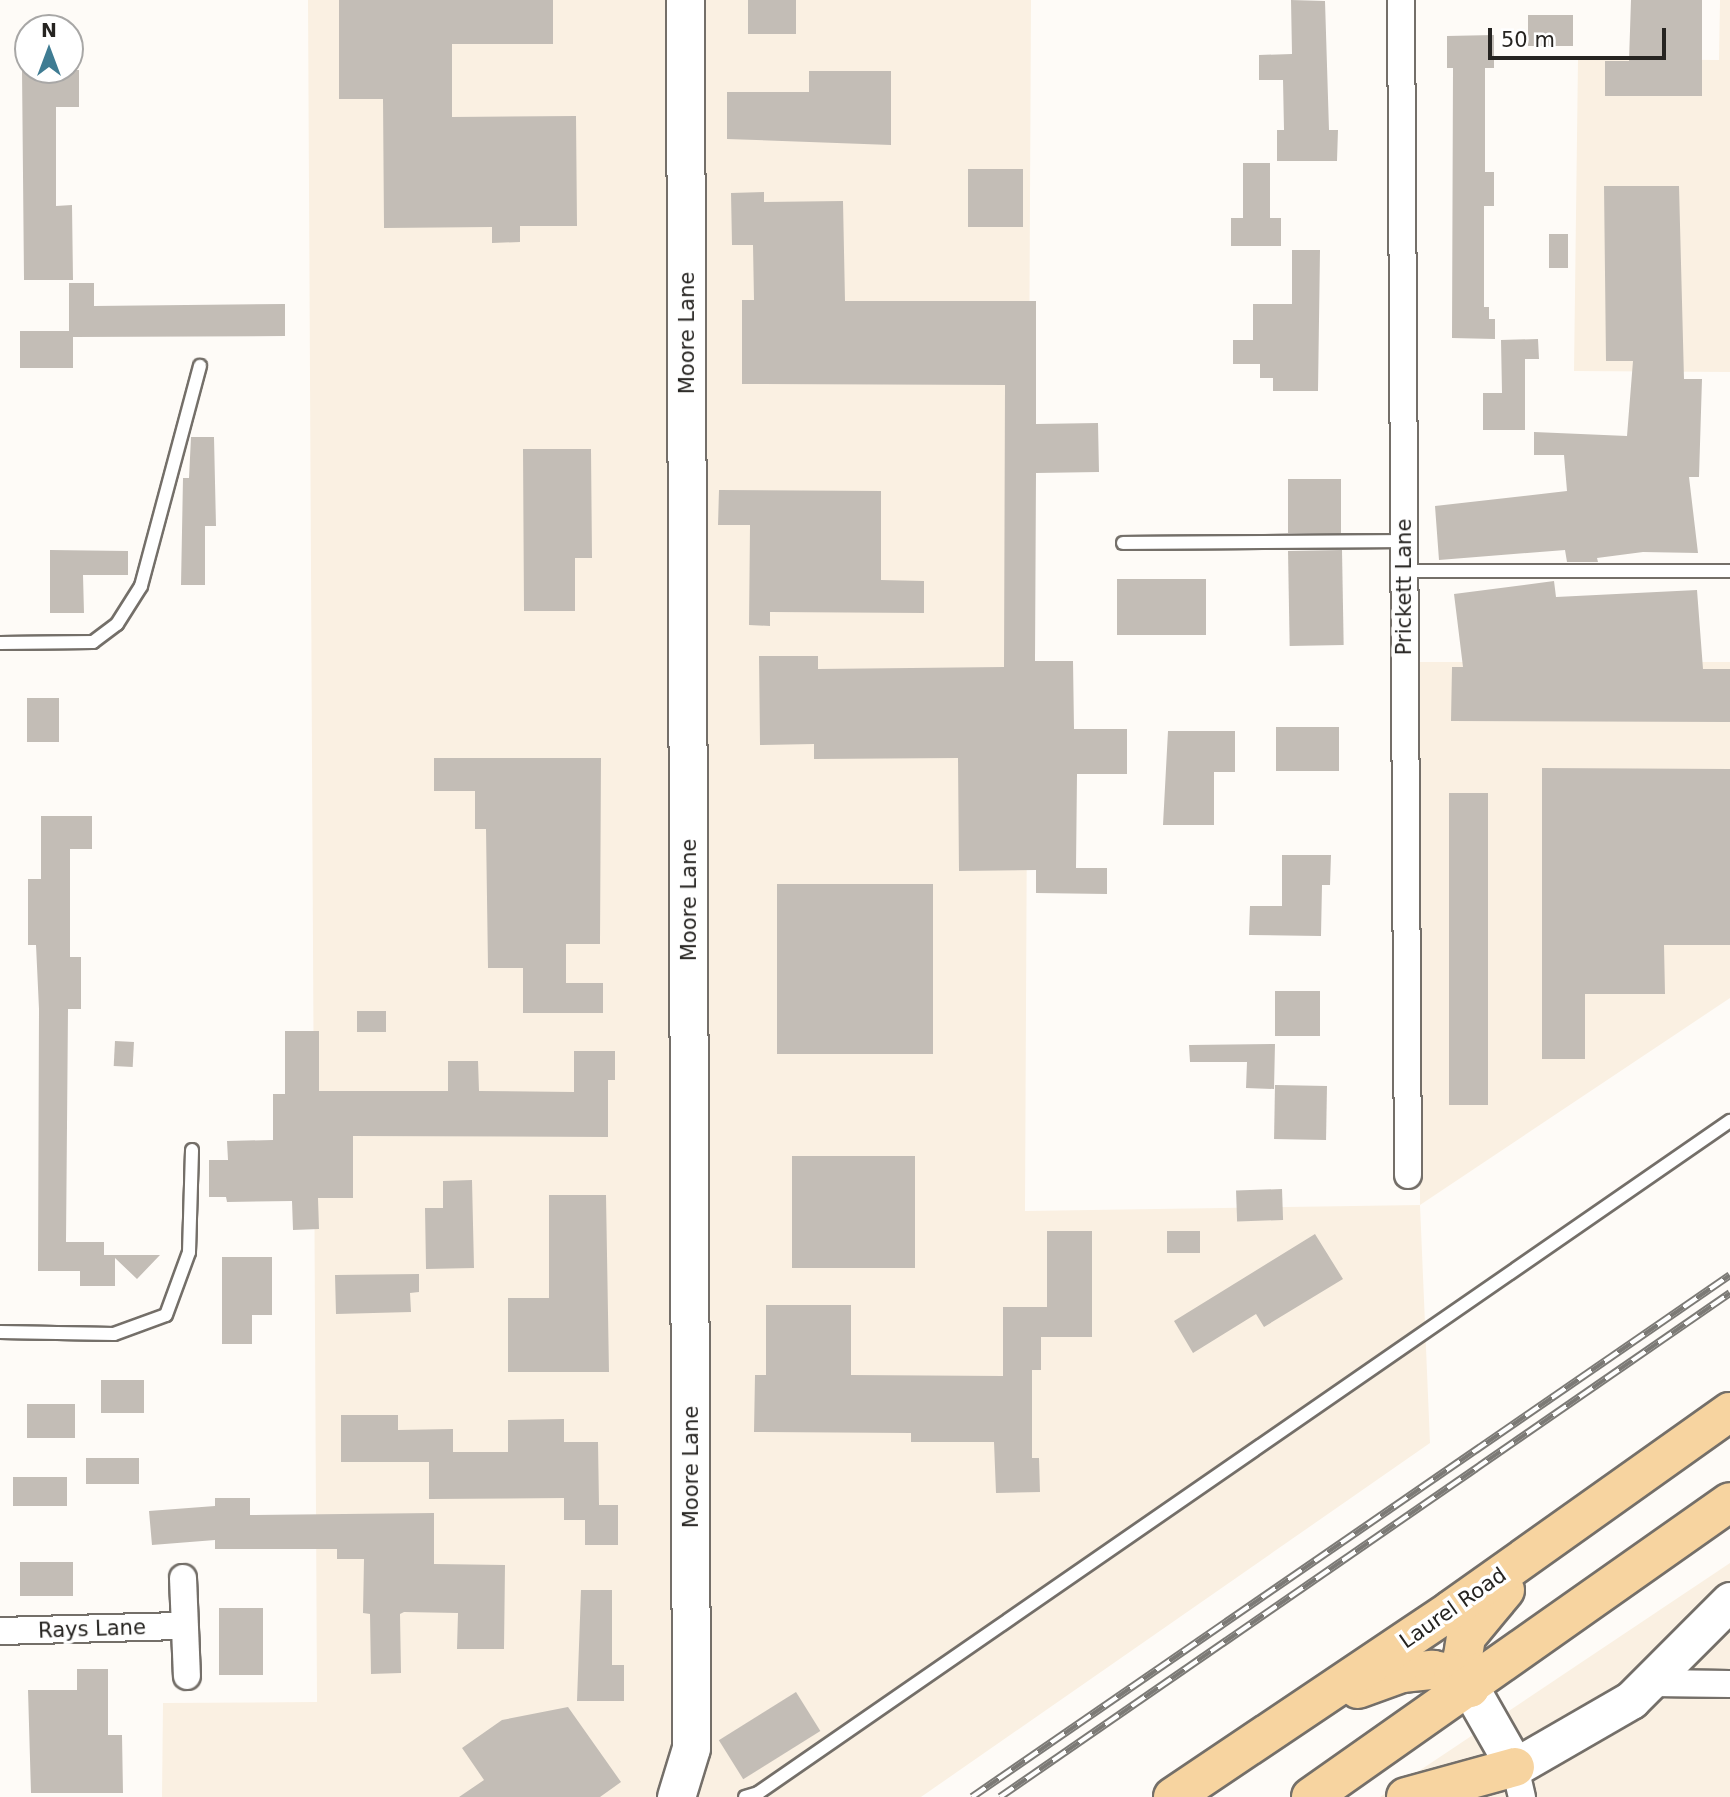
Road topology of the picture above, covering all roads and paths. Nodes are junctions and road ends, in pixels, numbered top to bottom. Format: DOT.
graph roads {
  1 [pos="685,0"];
  2 [pos="1401,0"];
  3 [pos="200,366"];
  4 [pos="1404,541"];
  5 [pos="1123,543"];
  6 [pos="1404,571"];
  7 [pos="1730,571"];
  8 [pos="0,643"];
  9 [pos="1730,1121"];
  10 [pos="192,1150"];
  11 [pos="1408,1175"];
  12 [pos="0,1332"];
  13 [pos="1730,1412"];
  14 [pos="1730,1502"];
  15 [pos="1548,1542"];
  16 [pos="183,1578"];
  17 [pos="1730,1601"];
  18 [pos="183,1626"];
  19 [pos="0,1631"];
  20 [pos="187,1676"];
  21 [pos="1653,1683"];
  22 [pos="1730,1684"];
  23 [pos="1470,1688"];
  24 [pos="1283,1723"];
  25 [pos="1518,1782"];
  26 [pos="676,1797"];
  27 [pos="745,1797"];
  28 [pos="1173,1797"];
  29 [pos="1311,1797"];
  30 [pos="1406,1797"];
  1 -- 26 [label="street, Moore Lane"];
  2 -- 4 [label="street, Prickett Lane"];
  3 -- 8 [label="lane"];
  4 -- 5 [label="lane"];
  4 -- 6 [label="street, Prickett Lane"];
  6 -- 7 [label="lane"];
  6 -- 11 [label="street, Prickett Lane"];
  9 -- 27 [label="lane"];
  10 -- 12 [label="lane"];
  13 -- 15 [label="main road, Laurel Road"];
  14 -- 23 [label="main road"];
  15 -- 23 [label="main road"];
  15 -- 24 [label="main road, Laurel Road"];
  16 -- 18 [label="street"];
  17 -- 21 [label="street"];
  18 -- 19 [label="street, Rays Lane"];
  18 -- 20 [label="street"];
  21 -- 22 [label="street"];
  21 -- 25 [label="street"];
  23 -- 24 [label="main road"];
  23 -- 25 [label="street"];
  23 -- 29 [label="main road"];
  24 -- 28 [label="main road, Laurel Road"];
  25 -- 30 [label="main road"];
}
